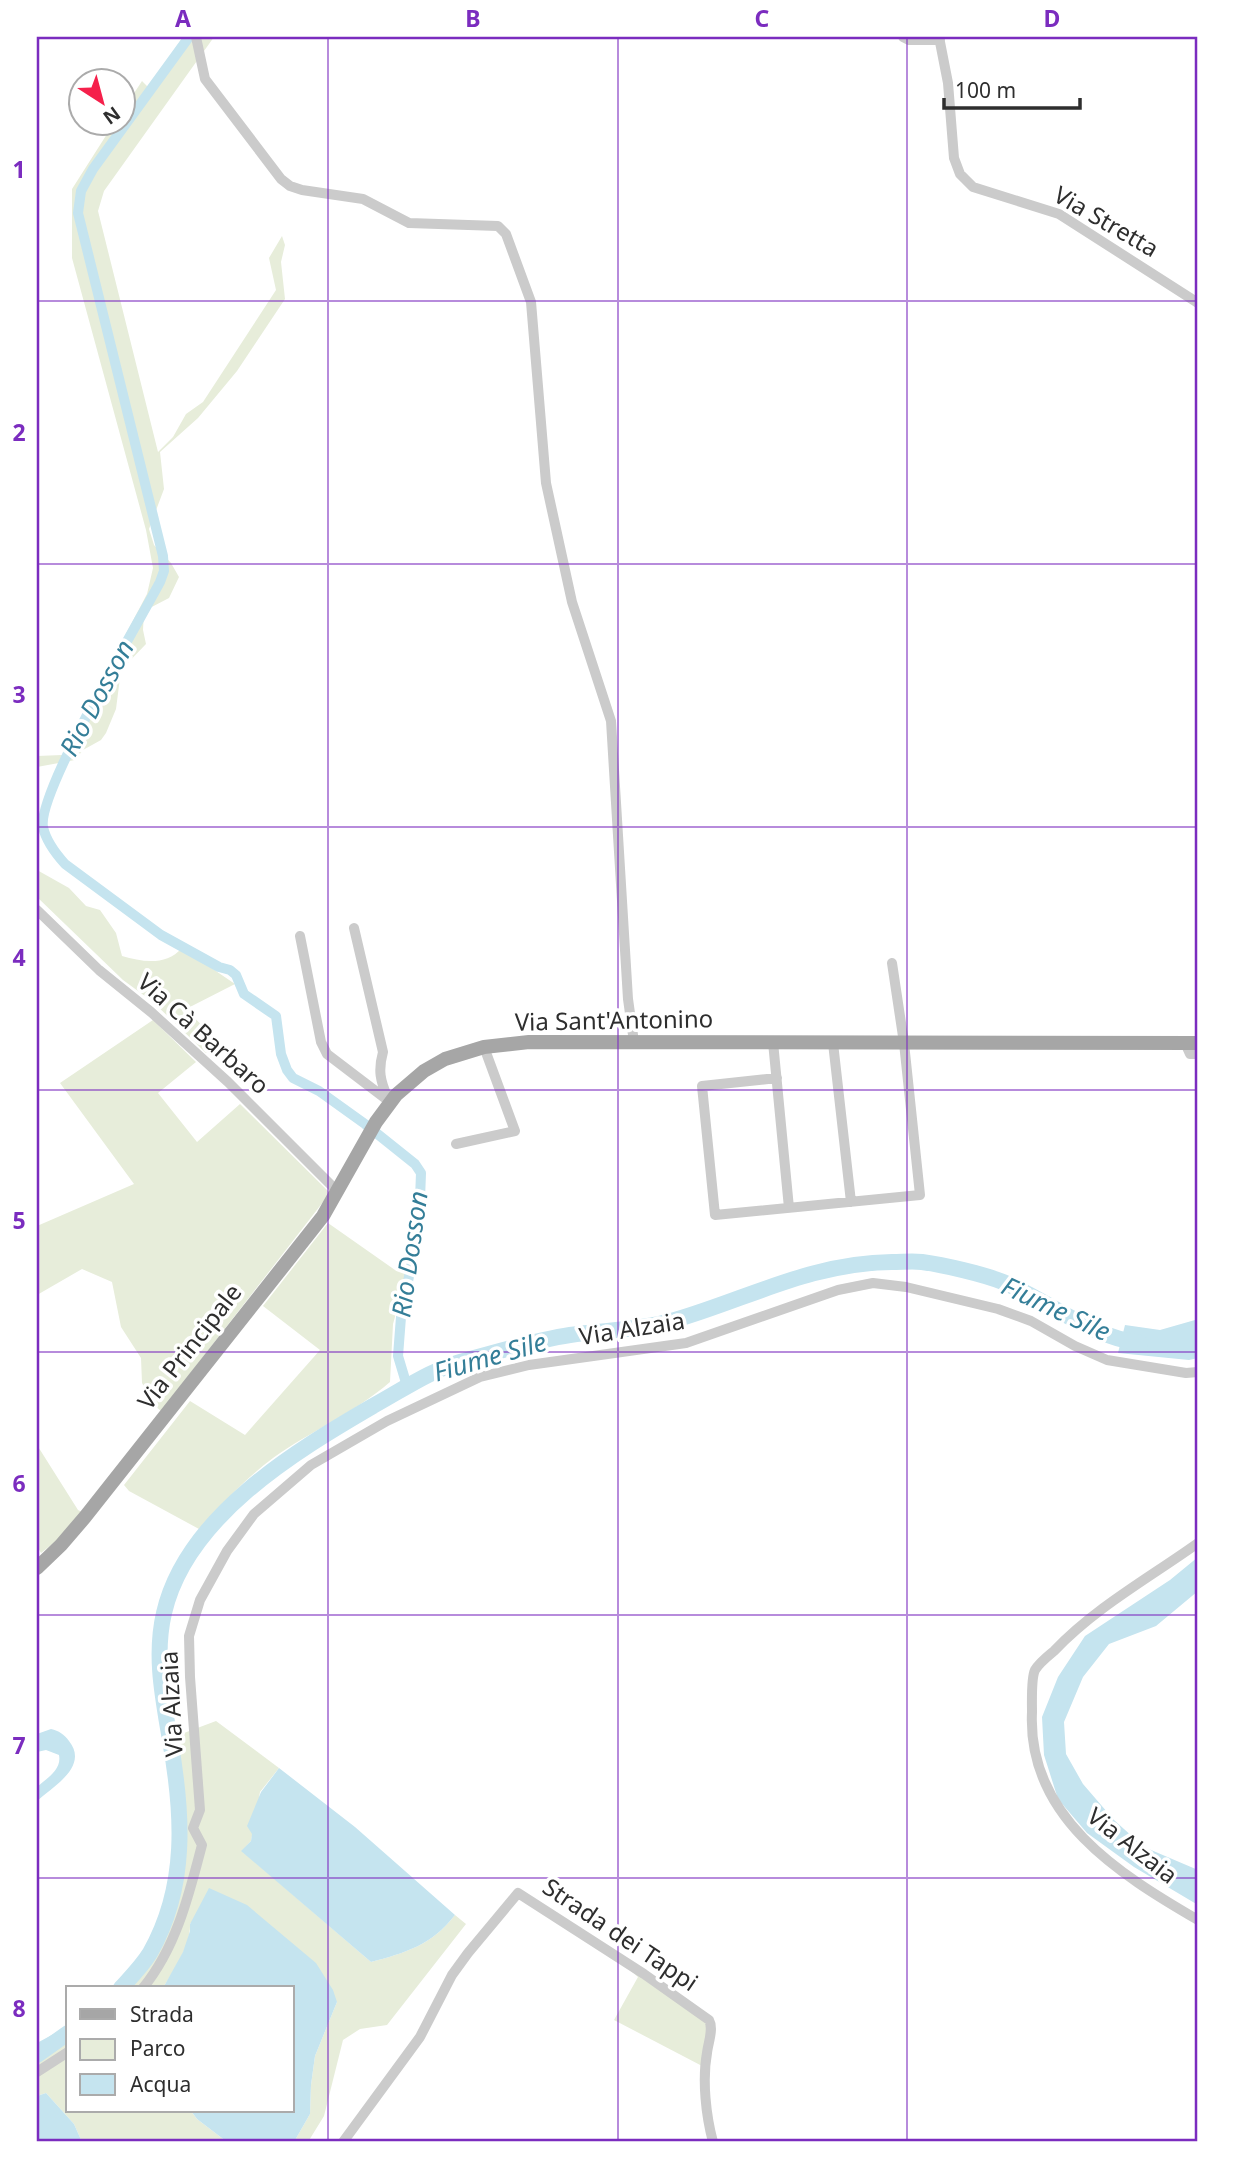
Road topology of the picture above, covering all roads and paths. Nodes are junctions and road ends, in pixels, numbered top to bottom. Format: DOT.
graph roads {
  1 [pos="196,37"];
  2 [pos="903,37"];
  3 [pos="940,38"];
  4 [pos="1198,303"];
  5 [pos="37,910"];
  6 [pos="354,928"];
  7 [pos="300,936"];
  8 [pos="892,963"];
  9 [pos="634,1042"];
  10 [pos="773,1042"];
  11 [pos="833,1043"];
  12 [pos="904,1043"];
  13 [pos="1192,1043"];
  14 [pos="484,1048"];
  15 [pos="1198,1054"];
  16 [pos="777,1078"];
  17 [pos="390,1102"];
  18 [pos="365,1142"];
  19 [pos="456,1144"];
  20 [pos="338,1192"];
  21 [pos="851,1202"];
  22 [pos="789,1208"];
  23 [pos="1198,1372"];
  24 [pos="1198,1543"];
  25 [pos="37,1568"];
  26 [pos="1198,1920"];
  27 [pos="144,1986"];
  28 [pos="66,2053"];
  29 [pos="37,2072"];
  30 [pos="343,2142"];
  31 [pos="713,2142"];
  1 -- 9 [label="street"];
  2 -- 3 [label="street, Via Stretta"];
  3 -- 4 [label="street, Via Stretta"];
  5 -- 20 [label="street, Via Cà Barbaro"];
  6 -- 17 [label="street"];
  7 -- 17 [label="street"];
  8 -- 12 [label="street"];
  9 -- 10 [label="main road, Via Sant'Antonino"];
  9 -- 14 [label="main road, Via Sant'Antonino"];
  10 -- 11 [label="main road, Via Sant'Antonino"];
  10 -- 16 [label="street"];
  11 -- 12 [label="main road, Via Sant'Antonino"];
  11 -- 21 [label="street"];
  12 -- 13 [label="main road, Via Sant'Antonino"];
  12 -- 21 [label="street"];
  13 -- 15 [label="street, Via Sant'Antonino"];
  14 -- 17 [label="main road, Via Sant'Antonino"];
  14 -- 19 [label="street"];
  16 -- 22 [label="street"];
  16 -- 22 [label="street"];
  17 -- 18 [label="main road, Via Sant'Antonino"];
  18 -- 20 [label="main road, Via Principale"];
  20 -- 25 [label="main road, Via Principale"];
  21 -- 22 [label="street"];
  23 -- 27 [label="street, Via Alzaia"];
  24 -- 26 [label="street, Via Alzaia"];
  28 -- 29 [label="street"];
  30 -- 31 [label="street, Strada dei Tappi"];
}
